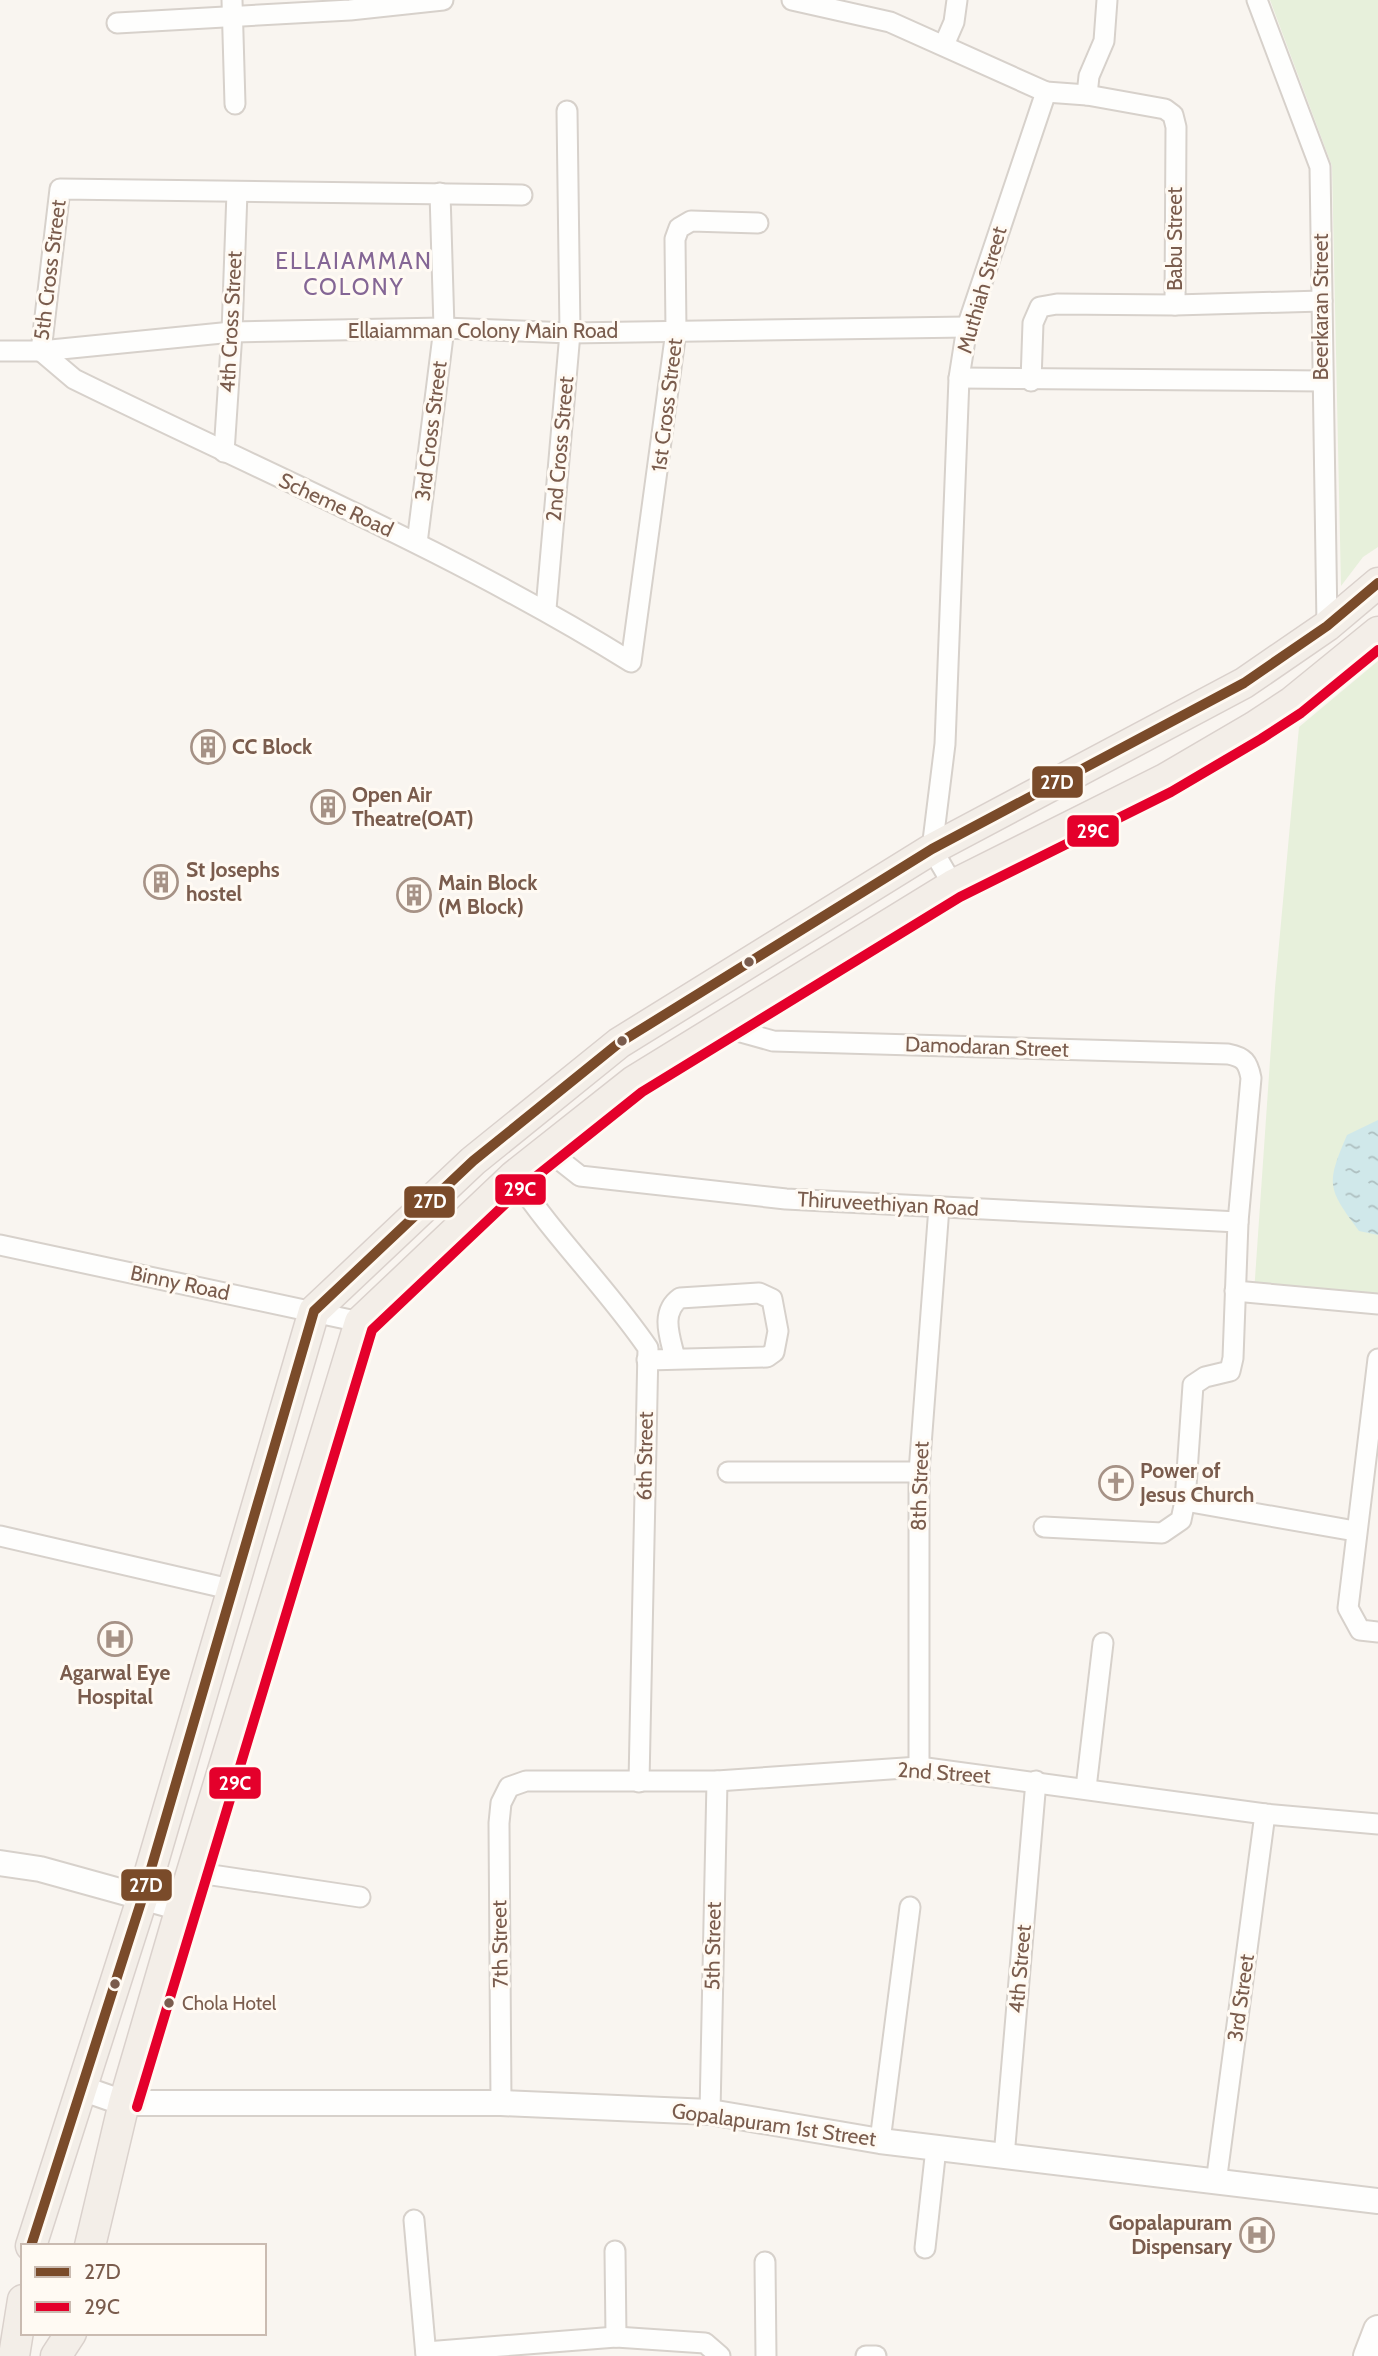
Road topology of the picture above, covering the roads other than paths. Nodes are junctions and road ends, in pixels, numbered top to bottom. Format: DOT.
graph roads {
  1 [pos="443,0"];
  2 [pos="792,0"];
  3 [pos="957,0"];
  4 [pos="1107,0"];
  5 [pos="1257,0"];
  6 [pos="817,2"];
  7 [pos="350,5"];
  8 [pos="232,8"];
  9 [pos="117,23"];
  10 [pos="944,45"];
  11 [pos="1046,92"];
  12 [pos="1087,95"];
  13 [pos="235,104"];
  14 [pos="567,111"];
  15 [pos="237,192"];
  16 [pos="440,193"];
  17 [pos="522,195"];
  18 [pos="758,223"];
  19 [pos="1322,302"];
  20 [pos="1175,305"];
  21 [pos="967,327"];
  22 [pos="444,328"];
  23 [pos="676,331"];
  24 [pos="232,332"];
  25 [pos="570,333"];
  26 [pos="0,351"];
  27 [pos="41,351"];
  28 [pos="959,378"];
  29 [pos="1321,380"];
  30 [pos="1031,381"];
  31 [pos="224,452"];
  32 [pos="417,543"];
  33 [pos="1378,583"];
  34 [pos="546,609"];
  35 [pos="1327,626"];
  36 [pos="1378,632"];
  37 [pos="631,662"];
  38 [pos="932,849"];
  39 [pos="953,885"];
  40 [pos="723,1027"];
  41 [pos="547,1150"];
  42 [pos="514,1176"];
  43 [pos="939,1207"];
  44 [pos="1238,1222"];
  45 [pos="0,1245"];
  46 [pos="1235,1291"];
  47 [pos="1378,1304"];
  48 [pos="313,1311"];
  49 [pos="360,1322"];
  50 [pos="675,1359"];
  51 [pos="1378,1359"];
  52 [pos="647,1360"];
  53 [pos="1375,1403"];
  54 [pos="728,1472"];
  55 [pos="919,1472"];
  56 [pos="1185,1501"];
  57 [pos="1044,1527"];
  58 [pos="1356,1531"];
  59 [pos="0,1536"];
  60 [pos="234,1590"];
  61 [pos="1369,1631"];
  62 [pos="1103,1643"];
  63 [pos="919,1767"];
  64 [pos="717,1781"];
  65 [pos="1037,1781"];
  66 [pos="639,1782"];
  67 [pos="509,1787"];
  68 [pos="1086,1788"];
  69 [pos="1265,1814"];
  70 [pos="1378,1824"];
  71 [pos="0,1863"];
  72 [pos="192,1872"];
  73 [pos="143,1896"];
  74 [pos="360,1897"];
  75 [pos="910,1907"];
  76 [pos="181,1908"];
  77 [pos="81,2088"];
  78 [pos="124,2103"];
  79 [pos="501,2103"];
  80 [pos="710,2112"];
  81 [pos="880,2141"];
  82 [pos="936,2148"];
  83 [pos="1004,2157"];
  84 [pos="1216,2183"];
  85 [pos="1378,2201"];
  86 [pos="414,2220"];
  87 [pos="32,2244"];
  88 [pos="90,2244"];
  89 [pos="925,2248"];
  90 [pos="615,2251"];
  91 [pos="765,2262"];
  92 [pos="21,2313"];
  93 [pos="1378,2330"];
  94 [pos="27,2335"];
  95 [pos="70,2335"];
  96 [pos="78,2335"];
  97 [pos="616,2337"];
  98 [pos="709,2352"];
  99 [pos="426,2354"];
  100 [pos="14,2356"];
  101 [pos="30,2356"];
  102 [pos="56,2356"];
  103 [pos="78,2356"];
  104 [pos="766,2356"];
  105 [pos="866,2356"];
  106 [pos="876,2356"];
  107 [pos="1367,2356"];
  1 -- 7 [label="street"];
  2 -- 6 [label="street"];
  3 -- 10 [label="street"];
  4 -- 12 [label="street"];
  5 -- 19 [label="street, Beerkaran Street"];
  6 -- 10 [label="street"];
  7 -- 8 [label="street"];
  8 -- 9 [label="street"];
  8 -- 13 [label="street"];
  10 -- 11 [label="street"];
  11 -- 12 [label="street, Babu Street"];
  11 -- 21 [label="street, Muthiah Street"];
  12 -- 20 [label="street, Babu Street"];
  14 -- 25 [label="street, 2nd Cross Street"];
  15 -- 16 [label="street"];
  15 -- 24 [label="street, 4th Cross Street"];
  15 -- 27 [label="street, 5th Cross Street"];
  16 -- 17 [label="street"];
  16 -- 22 [label="street, 3rd Cross Street"];
  18 -- 23 [label="street, 1st Cross Street"];
  19 -- 20 [label="street, Babu Street"];
  19 -- 29 [label="street, Beerkaran Street"];
  20 -- 30 [label="street"];
  21 -- 23 [label="street, Ellaiamman Colony Main Road"];
  21 -- 28 [label="street, Muthiah Street"];
  22 -- 24 [label="street, Ellaiamman Colony Main Road"];
  22 -- 25 [label="street, Ellaiamman Colony Main Road"];
  22 -- 32 [label="street, 3rd Cross Street"];
  23 -- 25 [label="street, Ellaiamman Colony Main Road"];
  23 -- 37 [label="street, 1st Cross Street"];
  24 -- 27 [label="street, Ellaiamman Colony Main Road"];
  24 -- 31 [label="street, 4th Cross Street"];
  25 -- 34 [label="street, 2nd Cross Street"];
  26 -- 27 [label="street, Ellaiamman Colony Main Road"];
  27 -- 31 [label="street, Scheme Road"];
  28 -- 30 [label="street"];
  28 -- 38 [label="street, Muthiah Street"];
  29 -- 30 [label="street"];
  29 -- 35 [label="street, Beerkaran Street"];
  31 -- 32 [label="street, Scheme Road"];
  32 -- 34 [label="street, Scheme Road"];
  33 -- 35 [label="main road"];
  34 -- 37 [label="street, Scheme Road"];
  35 -- 38 [label="main road"];
  36 -- 39 [label="main road"];
  38 -- 39 [label="street"];
  38 -- 48 [label="main road"];
  39 -- 40 [label="main road"];
  40 -- 41 [label="main road"];
  40 -- 44 [label="street, Damodaran Street"];
  41 -- 42 [label="main road"];
  41 -- 43 [label="street, Thiruveethiyan Road"];
  42 -- 49 [label="main road"];
  42 -- 52 [label="street, 6th Street"];
  43 -- 44 [label="street, Thiruveethiyan Road"];
  43 -- 55 [label="street, 8th Street"];
  44 -- 46 [label="street"];
  45 -- 48 [label="street, Binny Road"];
  46 -- 47 [label="street"];
  46 -- 56 [label="street"];
  48 -- 49 [label="street, Binny Road"];
  48 -- 60 [label="main road"];
  49 -- 72 [label="main road"];
  50 -- 50 [label="street"];
  50 -- 52 [label="street"];
  51 -- 53 [label="street"];
  52 -- 66 [label="street, 6th Street"];
  53 -- 58 [label="street"];
  54 -- 55 [label="street"];
  55 -- 63 [label="street, 8th Street"];
  56 -- 57 [label="street"];
  56 -- 58 [label="street"];
  58 -- 61 [label="street"];
  59 -- 60 [label="street"];
  60 -- 73 [label="main road"];
  62 -- 68 [label="street"];
  63 -- 64 [label="street, 2nd Street"];
  63 -- 65 [label="street, 2nd Street"];
  64 -- 66 [label="street, 2nd Street"];
  64 -- 80 [label="street, 5th Street"];
  65 -- 68 [label="street, 2nd Street"];
  65 -- 83 [label="street, 4th Street"];
  66 -- 67 [label="street, 2nd Street"];
  67 -- 79 [label="street, 7th Street"];
  68 -- 69 [label="street, 2nd Street"];
  69 -- 70 [label="street, 2nd Street"];
  69 -- 84 [label="street, 3rd Street"];
  71 -- 73 [label="street"];
  72 -- 74 [label="street"];
  72 -- 76 [label="main road"];
  73 -- 76 [label="street"];
  73 -- 77 [label="main road"];
  75 -- 81 [label="street"];
  76 -- 78 [label="main road"];
  77 -- 78 [label="street, Gopalapuram 1st Street"];
  77 -- 87 [label="main road"];
  78 -- 79 [label="street, Gopalapuram 1st Street"];
  78 -- 88 [label="main road"];
  79 -- 80 [label="street, Gopalapuram 1st Street"];
  80 -- 81 [label="street, Gopalapuram 1st Street"];
  81 -- 82 [label="street, Gopalapuram 1st Street"];
  82 -- 83 [label="street, Gopalapuram 1st Street"];
  82 -- 89 [label="street"];
  83 -- 84 [label="street, Gopalapuram 1st Street"];
  84 -- 85 [label="street, Gopalapuram 1st Street"];
  86 -- 99 [label="street"];
  90 -- 97 [label="street"];
  91 -- 104 [label="street"];
  92 -- 100 [label="main road"];
  93 -- 107 [label="main road"];
  94 -- 101 [label="main road"];
  95 -- 102 [label="main road"];
  96 -- 103 [label="main road"];
  97 -- 98 [label="street"];
  97 -- 99 [label="street"];
  105 -- 106 [label="street"];
}
